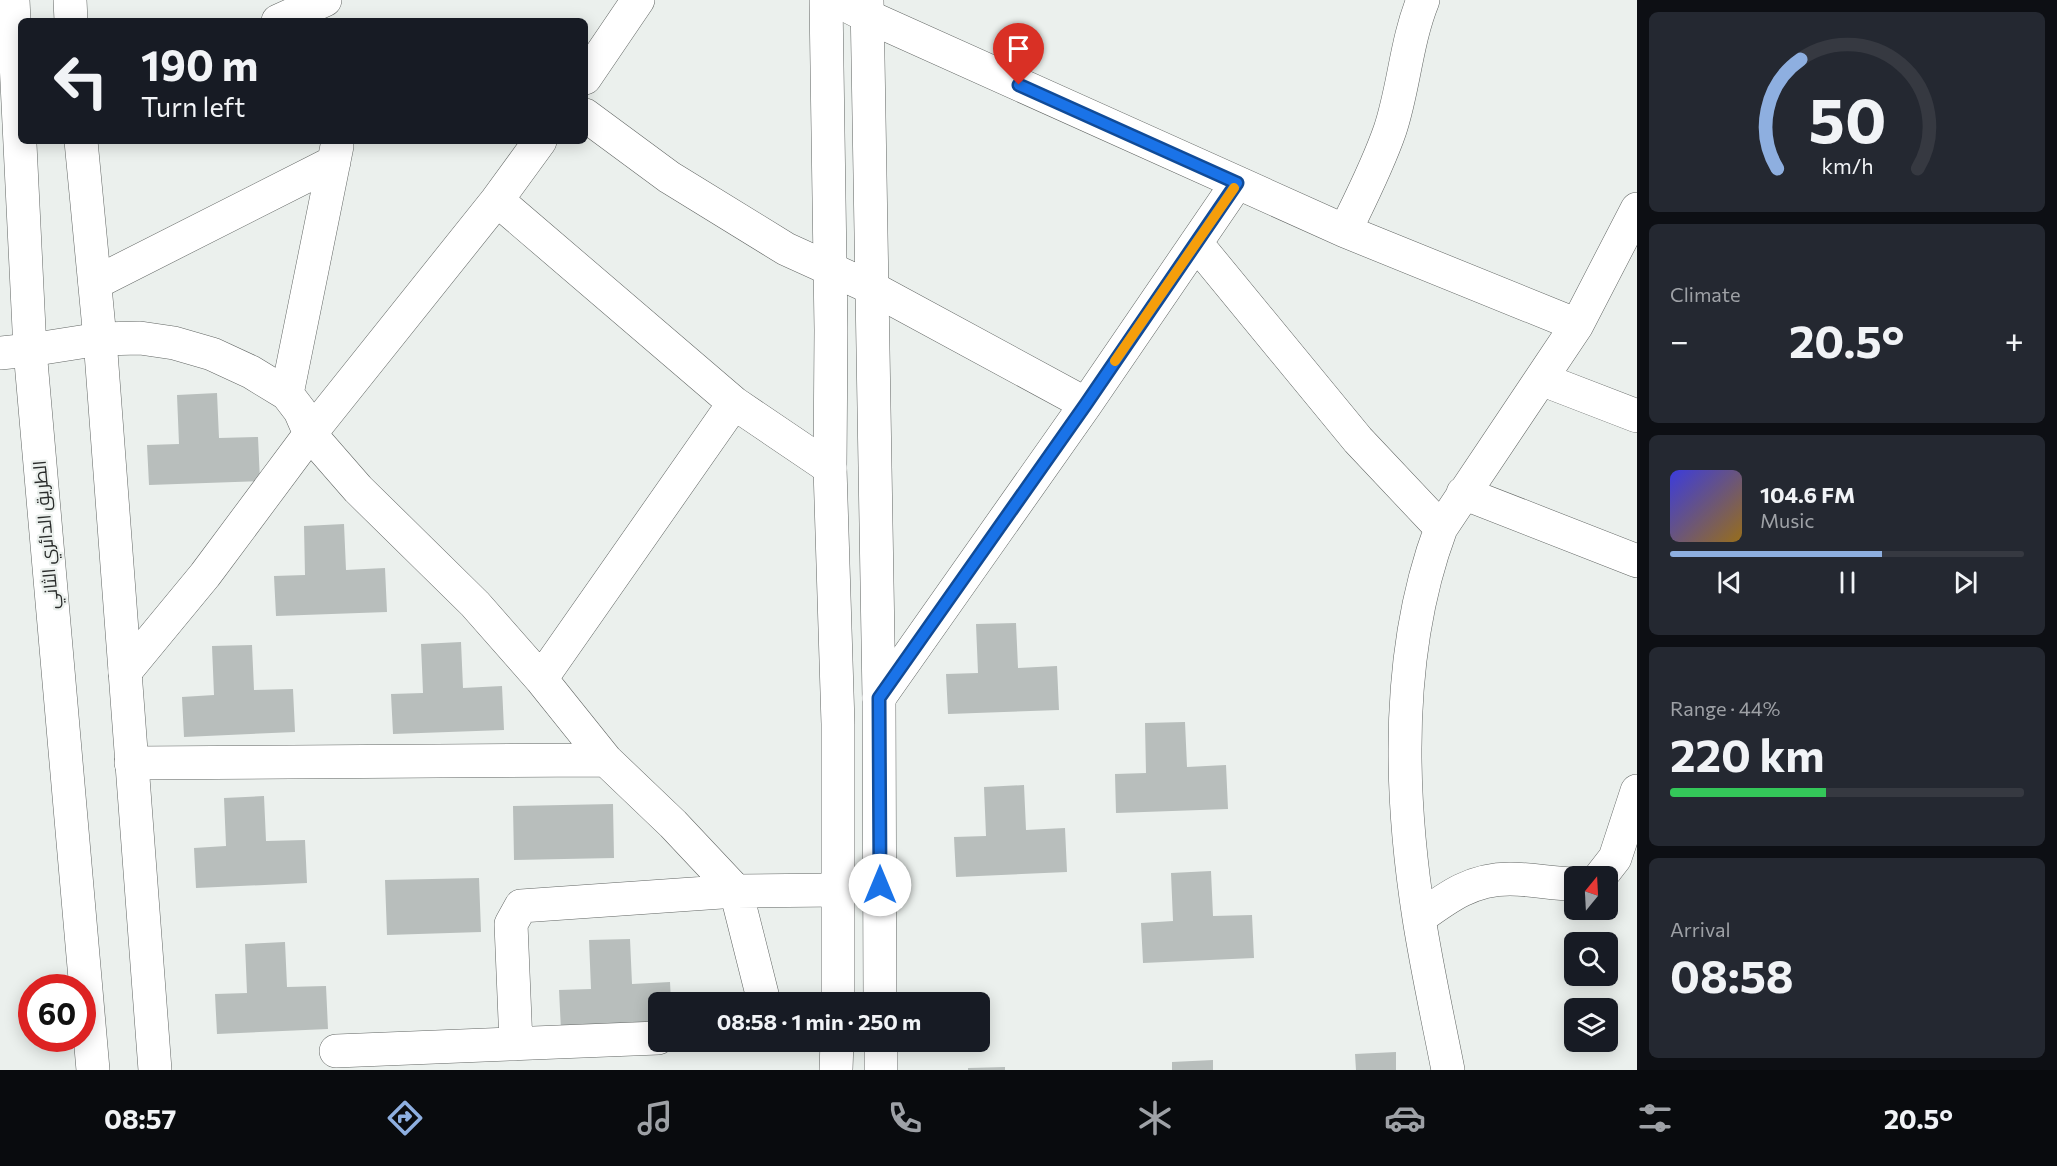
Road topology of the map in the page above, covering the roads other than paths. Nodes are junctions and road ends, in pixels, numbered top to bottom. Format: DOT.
graph roads {
  1 [pos="13,0"];
  2 [pos="70,0"];
  3 [pos="325,0"];
  4 [pos="337,0"];
  5 [pos="638,0"];
  6 [pos="826,0"];
  7 [pos="836,0"];
  8 [pos="1422,0"];
  9 [pos="867,8"];
  10 [pos="71,18"];
  11 [pos="285,18"];
  12 [pos="338,18"];
  13 [pos="588,74"];
  14 [pos="588,117"];
  15 [pos="81,144"];
  16 [pos="538,144"];
  17 [pos="336,151"];
  18 [pos="1237,183"];
  19 [pos="497,200"];
  20 [pos="1637,211"];
  21 [pos="1345,231"];
  22 [pos="1196,243"];
  23 [pos="829,269"];
  24 [pos="95,283"];
  25 [pos="872,288"];
  26 [pos="1577,325"];
  27 [pos="100,339"];
  28 [pos="15,352"];
  29 [pos="1541,379"];
  30 [pos="287,394"];
  31 [pos="734,403"];
  32 [pos="1086,404"];
  33 [pos="1637,416"];
  34 [pos="310,434"];
  35 [pos="830,468"];
  36 [pos="1463,494"];
  37 [pos="1441,528"];
  38 [pos="1637,561"];
  39 [pos="125,672"];
  40 [pos="541,679"];
  41 [pos="879,698"];
  42 [pos="606,760"];
  43 [pos="131,763"];
  44 [pos="1637,791"];
  45 [pos="1609,866"];
  46 [pos="1564,883"];
  47 [pos="838,890"];
  48 [pos="736,891"];
  49 [pos="1419,918"];
  50 [pos="761,992"];
  51 [pos="838,992"];
  52 [pos="880,992"];
  53 [pos="648,1038"];
  54 [pos="516,1044"];
  55 [pos="336,1051"];
  56 [pos="837,1052"];
  57 [pos="881,1052"];
  58 [pos="93,1070"];
  59 [pos="155,1070"];
  60 [pos="836,1070"];
  61 [pos="881,1070"];
  62 [pos="1448,1070"];
  1 -- 28 [label="street, الطريق الدائري الثاني"];
  2 -- 10 [label="street"];
  3 -- 11 [label="street"];
  4 -- 12 [label="street"];
  5 -- 13 [label="street"];
  6 -- 23 [label="street"];
  7 -- 9 [label="street"];
  8 -- 21 [label="street"];
  9 -- 18 [label="street"];
  9 -- 25 [label="street"];
  14 -- 23 [label="street"];
  15 -- 24 [label="street"];
  16 -- 19 [label="street"];
  17 -- 24 [label="street"];
  17 -- 30 [label="street"];
  18 -- 21 [label="street"];
  18 -- 22 [label="street"];
  19 -- 31 [label="street"];
  19 -- 34 [label="street"];
  20 -- 26 [label="street"];
  21 -- 26 [label="street"];
  22 -- 32 [label="street"];
  22 -- 37 [label="street"];
  23 -- 25 [label="street"];
  23 -- 35 [label="street"];
  24 -- 27 [label="street"];
  25 -- 32 [label="street"];
  25 -- 41 [label="street"];
  26 -- 29 [label="street"];
  27 -- 28 [label="street"];
  27 -- 30 [label="street"];
  27 -- 39 [label="street"];
  28 -- 58 [label="street, الطريق الدائري الثاني"];
  29 -- 33 [label="street"];
  29 -- 36 [label="street"];
  30 -- 34 [label="street"];
  31 -- 35 [label="street"];
  31 -- 40 [label="street"];
  32 -- 41 [label="street"];
  34 -- 39 [label="street"];
  34 -- 40 [label="street"];
  35 -- 47 [label="street"];
  36 -- 37 [label="street"];
  36 -- 38 [label="street"];
  37 -- 49 [label="street"];
  39 -- 43 [label="street"];
  40 -- 42 [label="street"];
  41 -- 52 [label="street"];
  42 -- 43 [label="street"];
  42 -- 48 [label="street"];
  43 -- 59 [label="street"];
  44 -- 45 [label="street"];
  46 -- 49 [label="street"];
  47 -- 48 [label="street"];
  47 -- 51 [label="street"];
  48 -- 50 [label="street"];
  48 -- 54 [label="street"];
  49 -- 62 [label="street"];
  53 -- 54 [label="street"];
  54 -- 55 [label="street"];
  56 -- 60 [label="street"];
  57 -- 61 [label="street"];
}
